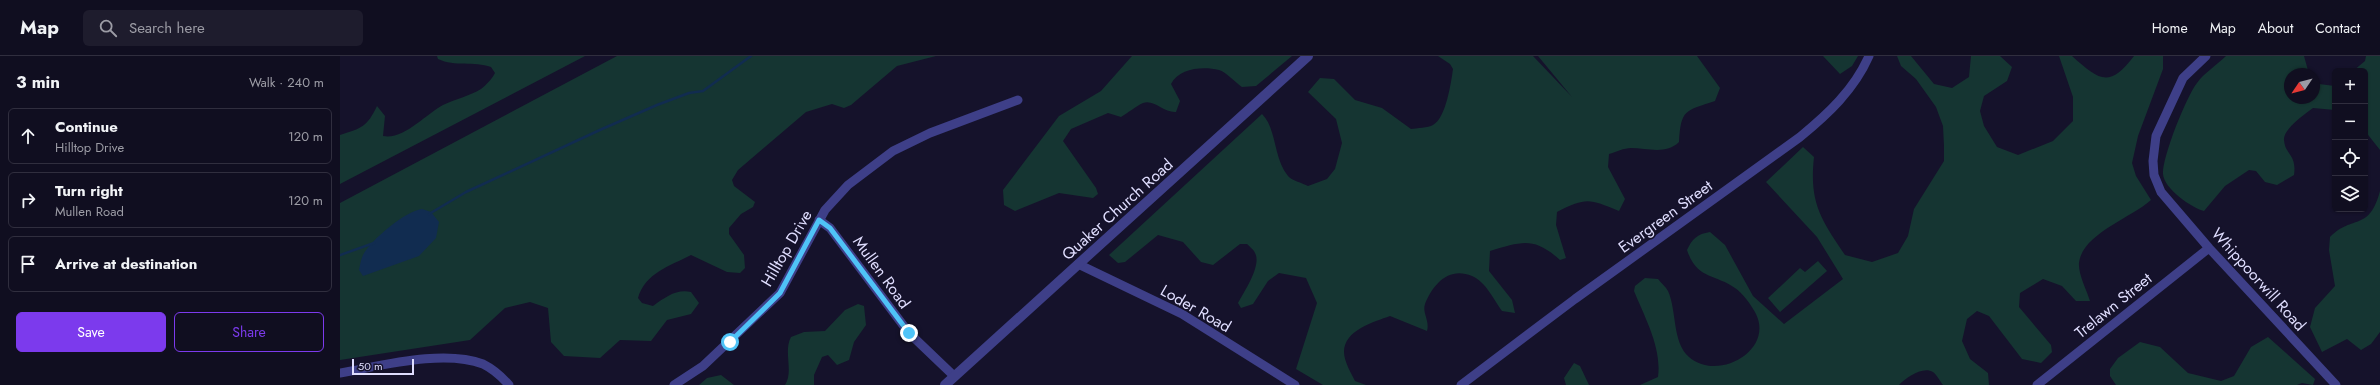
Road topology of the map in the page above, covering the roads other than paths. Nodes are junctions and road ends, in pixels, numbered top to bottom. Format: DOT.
graph roads {
  1 [pos="1308,56"];
  2 [pos="1869,56"];
  3 [pos="2206,56"];
  4 [pos="1018,100"];
  5 [pos="819,220"];
  6 [pos="2209,248"];
  7 [pos="1078,264"];
  8 [pos="340,373"];
  9 [pos="954,376"];
  10 [pos="509,385"];
  11 [pos="674,385"];
  12 [pos="945,385"];
  13 [pos="1294,385"];
  14 [pos="1461,385"];
  15 [pos="2037,385"];
  16 [pos="2336,385"];
  1 -- 7 [label="street, Quaker Church Road"];
  2 -- 14 [label="street, Evergreen Street"];
  3 -- 6 [label="street, Whippoorwill Road"];
  4 -- 5 [label="street, Hilltop Drive"];
  5 -- 9 [label="street, Mullen Road"];
  5 -- 11 [label="street, Hilltop Drive"];
  6 -- 15 [label="street, Trelawn Street"];
  6 -- 16 [label="street, Whippoorwill Road"];
  7 -- 9 [label="street, Quaker Church Road"];
  7 -- 13 [label="street, Loder Road"];
  8 -- 10 [label="street"];
  9 -- 12 [label="street, Quaker Church Road"];
}
